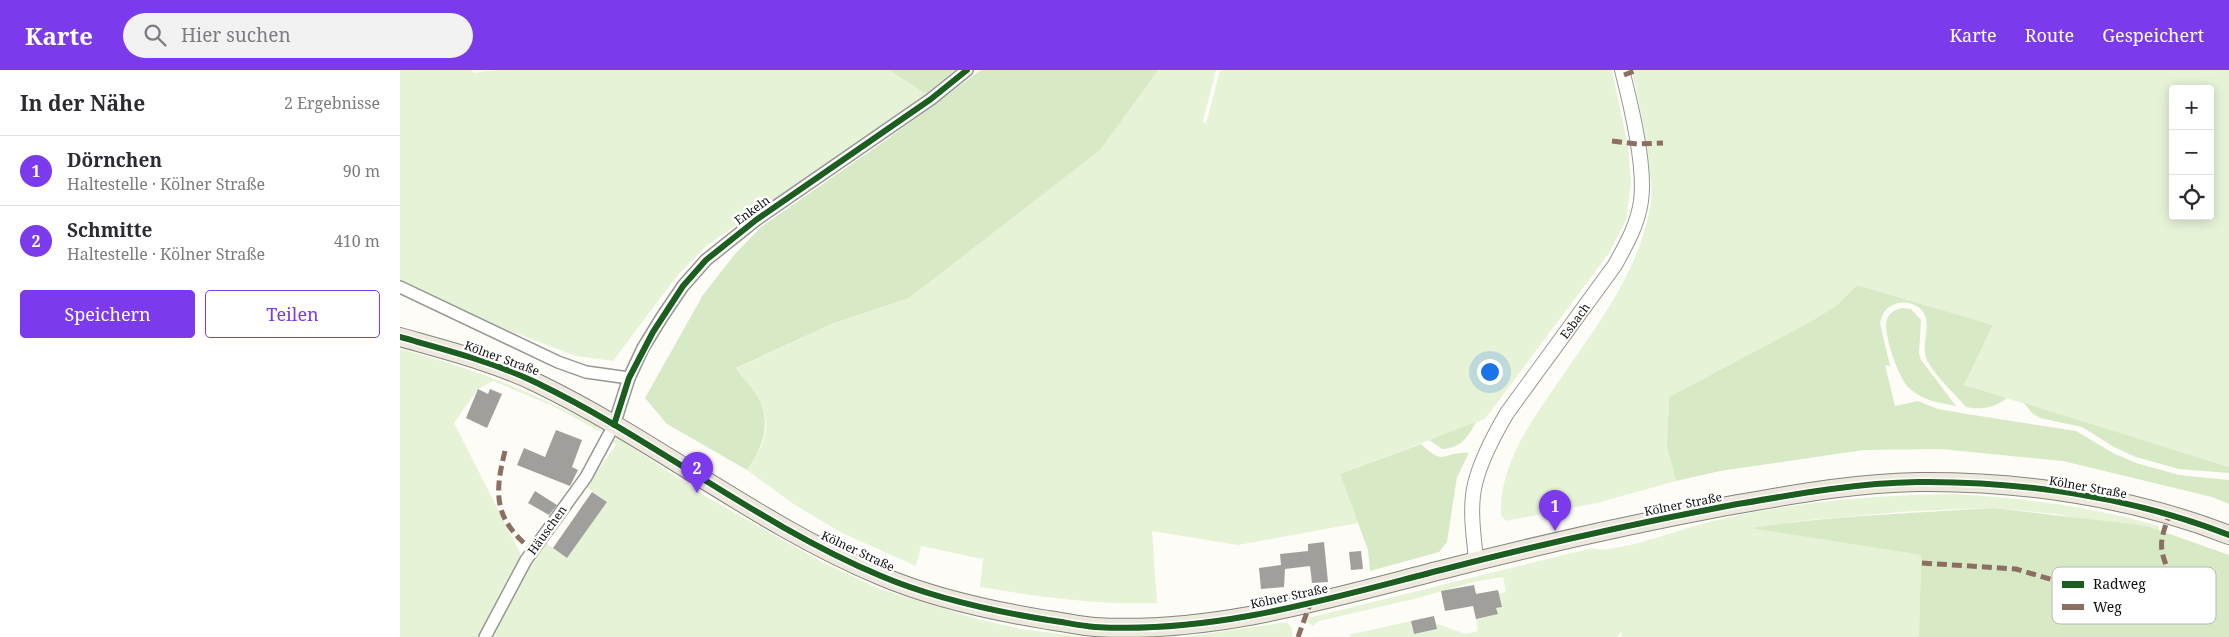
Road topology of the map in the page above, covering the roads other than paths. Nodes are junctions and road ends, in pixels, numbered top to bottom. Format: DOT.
graph roads {
  1 [pos="967,70"];
  2 [pos="1622,70"];
  3 [pos="400,287"];
  4 [pos="400,337"];
  5 [pos="629,378"];
  6 [pos="614,425"];
  7 [pos="2229,536"];
  8 [pos="1476,561"];
  9 [pos="485,637"];
  1 -- 5 [label="street, Enkeln"];
  2 -- 8 [label="street, Esbach"];
  3 -- 5 [label="street, Kölner Straße"];
  4 -- 6 [label="main road, Kölner Straße"];
  5 -- 6 [label="street, Enkeln"];
  6 -- 8 [label="main road, Kölner Straße"];
  6 -- 9 [label="street, Häuschen"];
  7 -- 8 [label="main road, Kölner Straße"];
}
